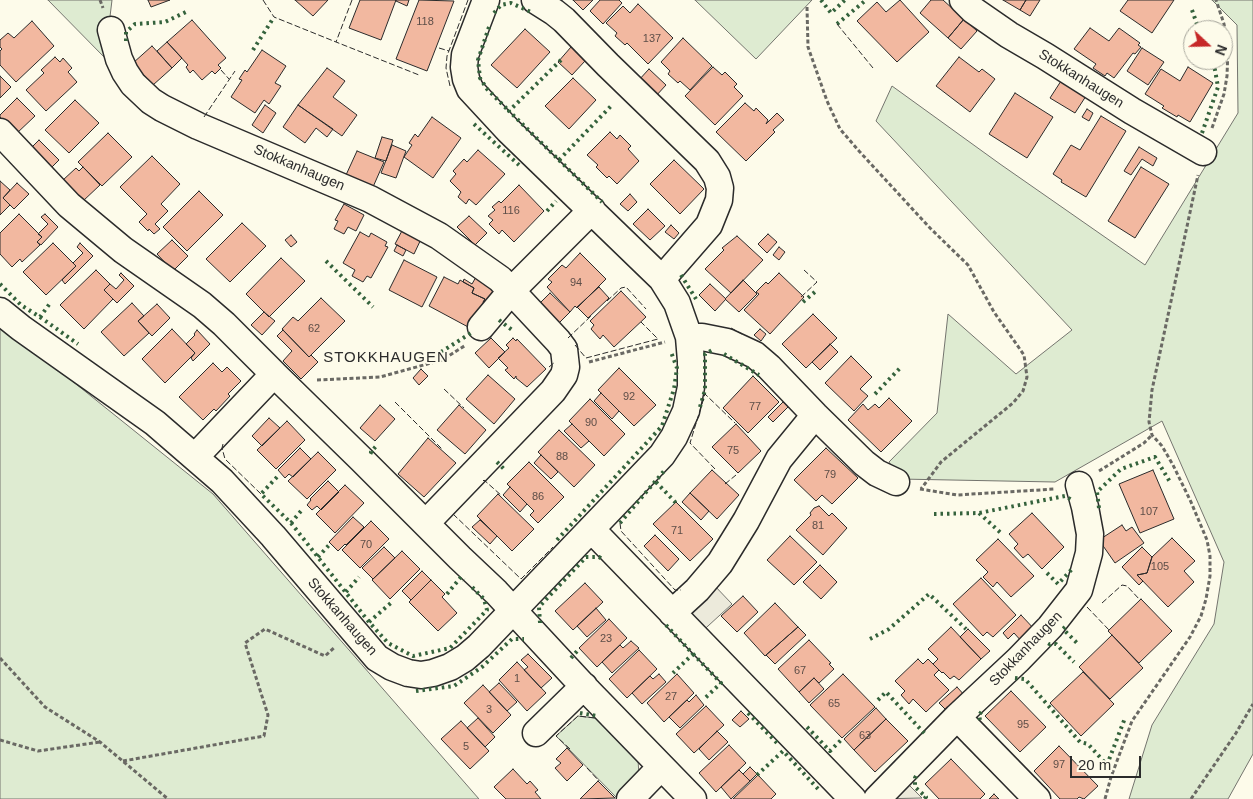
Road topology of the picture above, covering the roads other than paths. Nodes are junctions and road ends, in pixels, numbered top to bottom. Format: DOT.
graph roads {
  1 [pos="486,0"];
  2 [pos="535,0"];
  3 [pos="963,0"];
  4 [pos="111,30"];
  5 [pos="0,132"];
  6 [pos="1203,152"];
  7 [pos="592,210"];
  8 [pos="662,279"];
  9 [pos="512,290"];
  10 [pos="0,311"];
  11 [pos="481,327"];
  12 [pos="688,336"];
  13 [pos="282,382"];
  14 [pos="815,415"];
  15 [pos="195,457"];
  16 [pos="896,482"];
  17 [pos="1078,485"];
  18 [pos="426,523"];
  19 [pos="591,529"];
  20 [pos="513,610"];
  21 [pos="672,613"];
  22 [pos="584,686"];
  23 [pos="957,717"];
  24 [pos="536,733"];
  25 [pos="661,767"];
  26 [pos="839,794"];
  27 [pos="630,799"];
  28 [pos="693,799"];
  29 [pos="877,799"];
  30 [pos="1037,799"];
  1 -- 7 [label="street, Stokkanhaugen"];
  2 -- 8 [label="street"];
  3 -- 6 [label="street, Stokkanhaugen"];
  4 -- 9 [label="street, Stokkanhaugen"];
  5 -- 13 [label="street"];
  7 -- 8 [label="street, Stokkanhaugen"];
  7 -- 9 [label="street"];
  8 -- 12 [label="street, Stokkanhaugen"];
  9 -- 11 [label="street"];
  9 -- 18 [label="street, Stokkanhaugen"];
  10 -- 15 [label="street, Stokkanhaugen"];
  12 -- 14 [label="street"];
  12 -- 19 [label="street, Stokkanhaugen"];
  13 -- 15 [label="street"];
  13 -- 18 [label="street"];
  14 -- 16 [label="street"];
  14 -- 21 [label="street"];
  15 -- 20 [label="street, Stokkanhaugen"];
  17 -- 23 [label="street, Stokkanhaugen"];
  18 -- 20 [label="street"];
  19 -- 20 [label="street, Stokkanhaugen"];
  19 -- 21 [label="street"];
  20 -- 22 [label="street"];
  21 -- 26 [label="street"];
  22 -- 24 [label="street"];
  22 -- 25 [label="street"];
  23 -- 29 [label="street, Stokkanhaugen"];
  23 -- 30 [label="street"];
  25 -- 27 [label="street"];
  25 -- 28 [label="street"];
}
